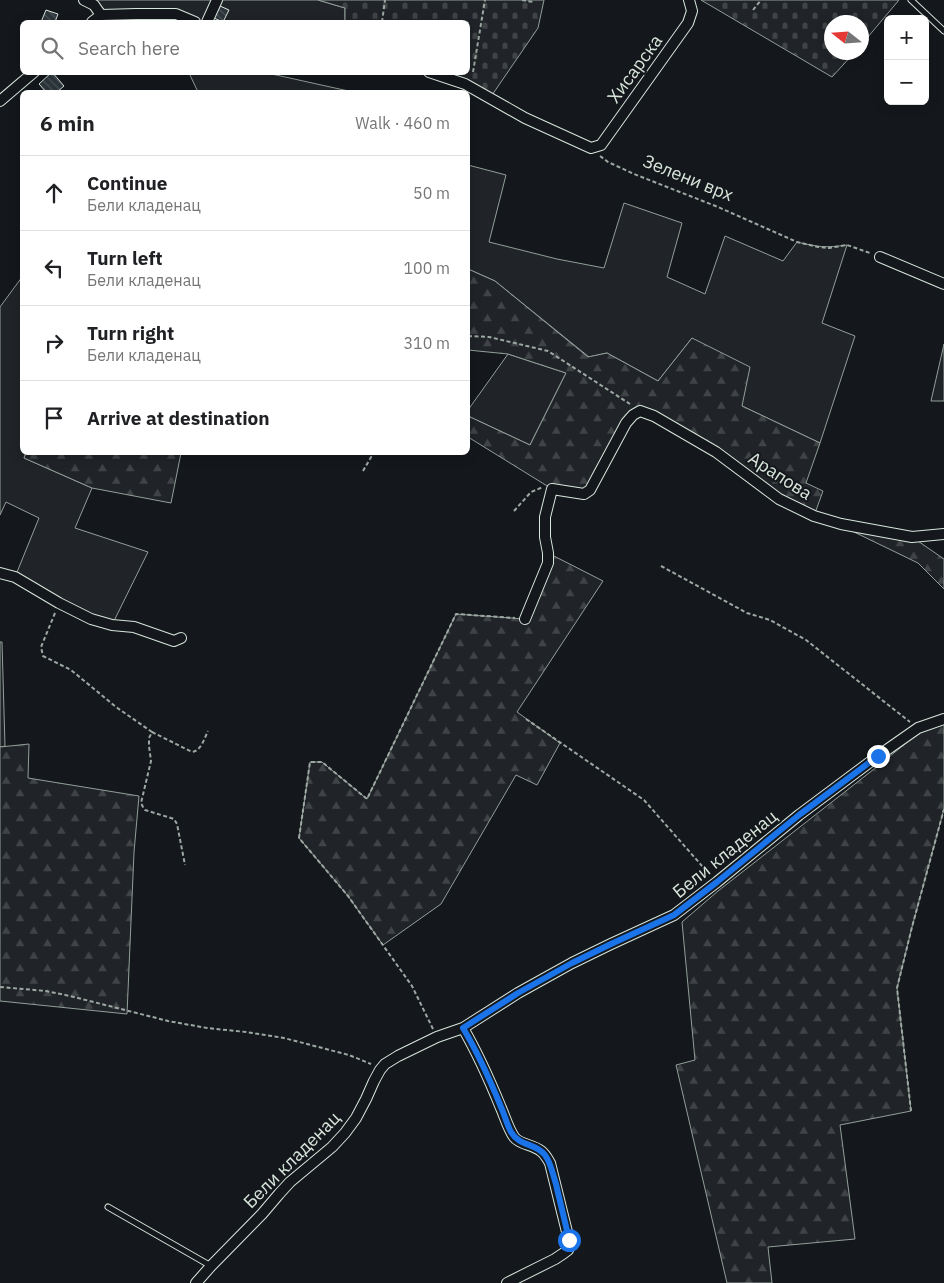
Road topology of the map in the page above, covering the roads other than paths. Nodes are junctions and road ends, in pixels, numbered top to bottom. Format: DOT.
graph roads {
  1 [pos="84,0"];
  2 [pos="217,0"];
  3 [pos="690,0"];
  4 [pos="911,0"];
  5 [pos="101,15"];
  6 [pos="95,20"];
  7 [pos="190,20"];
  8 [pos="208,20"];
  9 [pos="944,31"];
  10 [pos="30,75"];
  11 [pos="438,75"];
  12 [pos="0,101"];
  13 [pos="880,257"];
  14 [pos="944,284"];
  15 [pos="944,534"];
  16 [pos="0,573"];
  17 [pos="525,619"];
  18 [pos="182,638"];
  19 [pos="944,719"];
  20 [pos="463,1028"];
  21 [pos="108,1207"];
  22 [pos="211,1266"];
  23 [pos="196,1283"];
  24 [pos="507,1283"];
  1 -- 5 [label="street"];
  2 -- 8 [label="street"];
  3 -- 11 [label="street, Хисарска"];
  4 -- 9 [label="lane"];
  5 -- 6 [label="street"];
  5 -- 7 [label="street"];
  10 -- 12 [label="street"];
  13 -- 14 [label="street"];
  15 -- 17 [label="street, Арапова"];
  16 -- 18 [label="street"];
  19 -- 20 [label="street, Бели кладенац"];
  20 -- 22 [label="street, Бели кладенац"];
  20 -- 24 [label="street"];
  21 -- 22 [label="lane"];
  22 -- 23 [label="street, Бели кладенац"];
}
